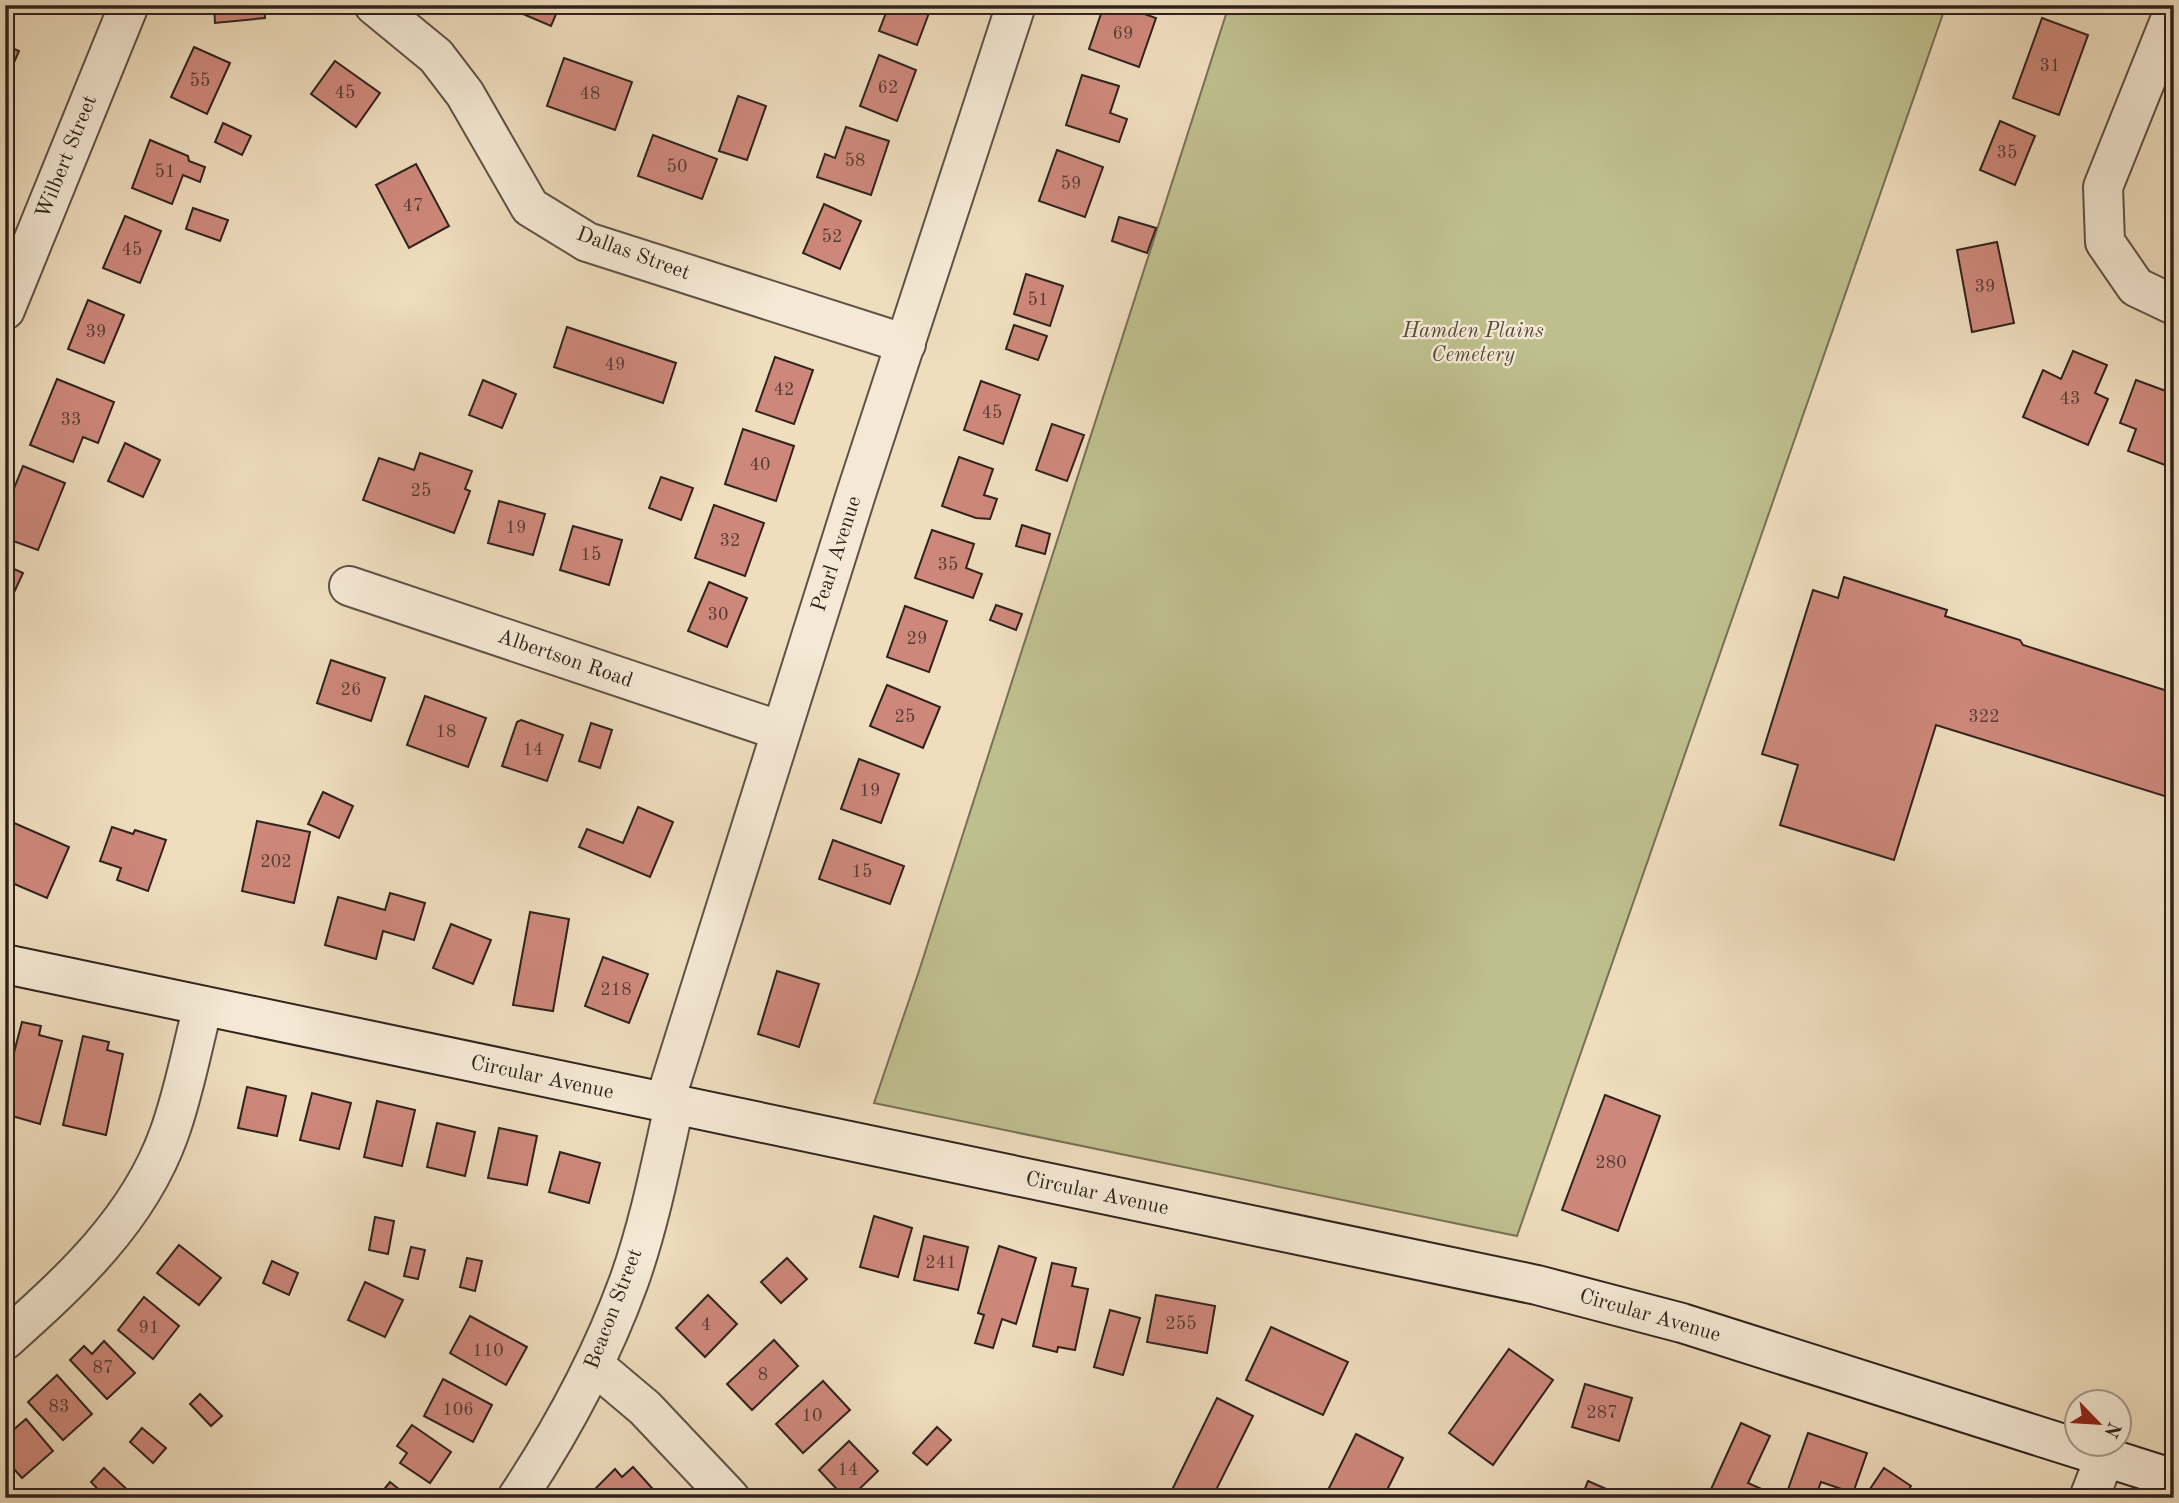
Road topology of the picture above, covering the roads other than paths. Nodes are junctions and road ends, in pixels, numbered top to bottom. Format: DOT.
graph roads {
  1 [pos="130,5"];
  2 [pos="374,5"];
  3 [pos="1016,5"];
  4 [pos="2174,10"];
  5 [pos="2174,305"];
  6 [pos="5,310"];
  7 [pos="906,344"];
  8 [pos="349,586"];
  9 [pos="781,732"];
  10 [pos="5,964"];
  11 [pos="203,1006"];
  12 [pos="669,1105"];
  13 [pos="5,1340"];
  14 [pos="594,1365"];
  15 [pos="2064,1444"];
  16 [pos="2105,1458"];
  17 [pos="2108,1458"];
  18 [pos="2174,1479"];
  19 [pos="517,1498"];
  20 [pos="730,1498"];
  21 [pos="2089,1498"];
  1 -- 6 [label="street, Wilbert Street"];
  2 -- 7 [label="street, Dallas Street"];
  3 -- 7 [label="street, Pearl Avenue"];
  4 -- 5 [label="street"];
  7 -- 9 [label="street, Pearl Avenue"];
  8 -- 9 [label="street, Albertson Road"];
  9 -- 12 [label="street, Pearl Avenue"];
  10 -- 11 [label="street, Circular Avenue"];
  11 -- 12 [label="street, Circular Avenue"];
  11 -- 13 [label="street"];
  12 -- 14 [label="street, Beacon Street"];
  12 -- 15 [label="street, Circular Avenue"];
  14 -- 19 [label="street, Beacon Street"];
  14 -- 20 [label="street"];
  16 -- 21 [label="street"];
  17 -- 18 [label="street, Circular Avenue"];
}
